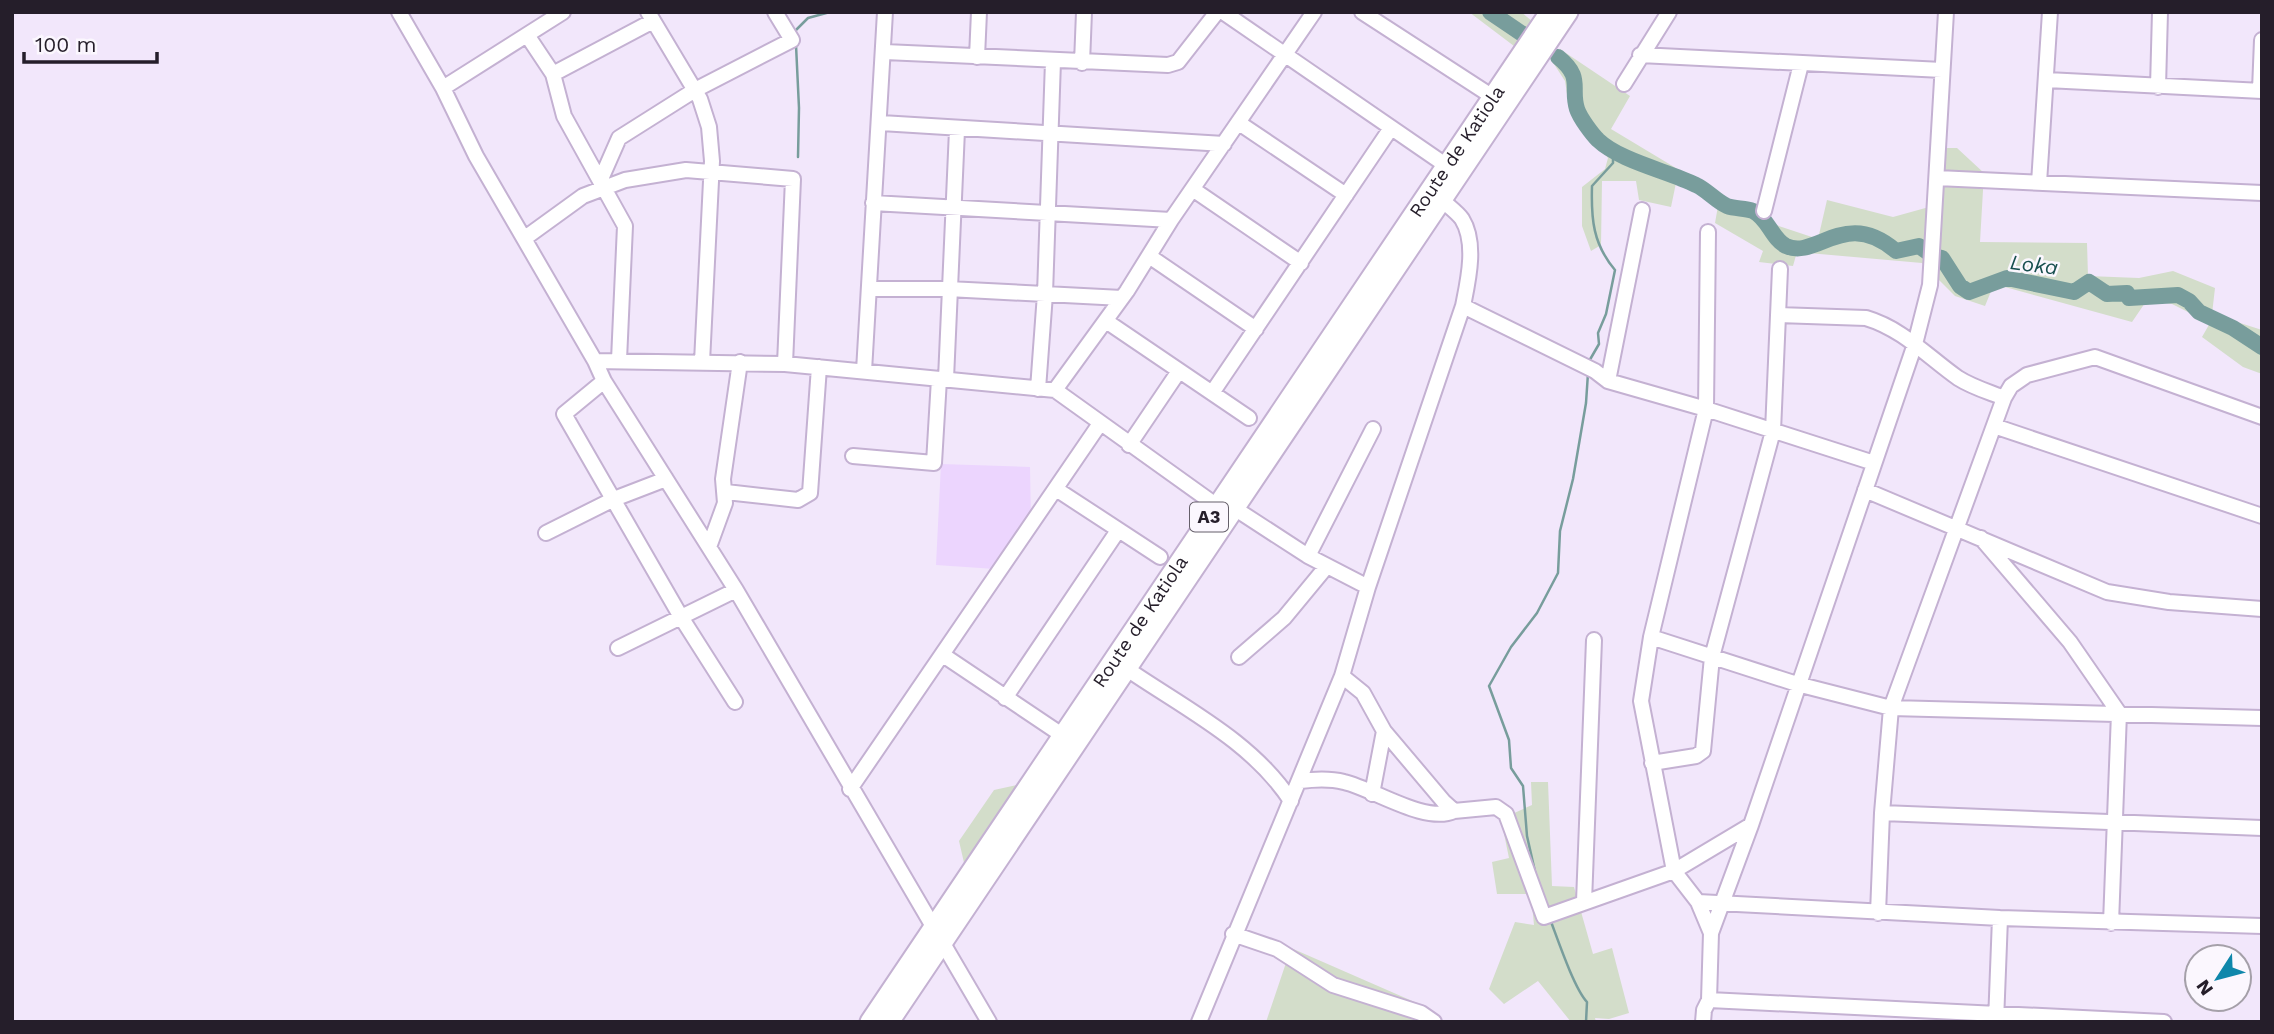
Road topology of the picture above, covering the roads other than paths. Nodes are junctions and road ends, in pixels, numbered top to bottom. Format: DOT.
graph roads {
  1 [pos="399,12"];
  2 [pos="563,12"];
  3 [pos="775,12"];
  4 [pos="885,12"];
  5 [pos="979,12"];
  6 [pos="1084,12"];
  7 [pos="1217,12"];
  8 [pos="1223,12"];
  9 [pos="1314,12"];
  10 [pos="1362,12"];
  11 [pos="1550,12"];
  12 [pos="1568,12"];
  13 [pos="1669,12"];
  14 [pos="1946,12"];
  15 [pos="2050,12"];
  16 [pos="2160,12"];
  17 [pos="651,17"];
  18 [pos="527,34"];
  19 [pos="2262,40"];
  20 [pos="885,52"];
  21 [pos="1284,55"];
  22 [pos="1640,55"];
  23 [pos="977,57"];
  24 [pos="1053,61"];
  25 [pos="1082,63"];
  26 [pos="1801,64"];
  27 [pos="1942,71"];
  28 [pos="553,74"];
  29 [pos="2047,80"];
  30 [pos="1624,84"];
  31 [pos="443,88"];
  32 [pos="2158,88"];
  33 [pos="695,90"];
  34 [pos="2261,91"];
  35 [pos="1493,97"];
  36 [pos="1240,122"];
  37 [pos="881,123"];
  38 [pos="1391,128"];
  39 [pos="957,130"];
  40 [pos="1050,135"];
  41 [pos="1224,144"];
  42 [pos="1447,166"];
  43 [pos="711,173"];
  44 [pos="1937,178"];
  45 [pos="603,183"];
  46 [pos="2039,183"];
  47 [pos="1194,190"];
  48 [pos="2262,193"];
  49 [pos="1346,195"];
  50 [pos="1441,200"];
  51 [pos="873,203"];
  52 [pos="954,207"];
  53 [pos="1642,210"];
  54 [pos="1764,211"];
  55 [pos="1047,213"];
  56 [pos="1171,220"];
  57 [pos="1708,232"];
  58 [pos="525,238"];
  59 [pos="1149,256"];
  60 [pos="1300,263"];
  61 [pos="1780,270"];
  62 [pos="870,289"];
  63 [pos="948,289"];
  64 [pos="1045,294"];
  65 [pos="1122,298"];
  66 [pos="1463,306"];
  67 [pos="1778,315"];
  68 [pos="1106,321"];
  69 [pos="1256,329"];
  70 [pos="1915,344"];
  71 [pos="620,360"];
  72 [pos="596,361"];
  73 [pos="702,362"];
  74 [pos="740,362"];
  75 [pos="785,364"];
  76 [pos="818,367"];
  77 [pos="864,371"];
  78 [pos="1178,371"];
  79 [pos="942,379"];
  80 [pos="604,381"];
  81 [pos="1608,381"];
  82 [pos="1038,389"];
  83 [pos="1055,390"];
  84 [pos="1212,393"];
  85 [pos="2004,398"];
  86 [pos="1706,409"];
  87 [pos="2262,417"];
  88 [pos="1249,418"];
  89 [pos="1099,425"];
  90 [pos="1994,426"];
  91 [pos="1373,429"];
  92 [pos="1773,430"];
  93 [pos="1129,445"];
  94 [pos="853,456"];
  95 [pos="1874,463"];
  96 [pos="666,479"];
  97 [pos="1056,489"];
  98 [pos="1864,490"];
  99 [pos="726,492"];
  100 [pos="614,499"];
  101 [pos="1226,507"];
  102 [pos="2262,516"];
  103 [pos="1958,528"];
  104 [pos="1117,532"];
  105 [pos="546,533"];
  106 [pos="1981,538"];
  107 [pos="709,547"];
  108 [pos="1308,556"];
  109 [pos="1160,557"];
  110 [pos="1327,566"];
  111 [pos="1368,587"];
  112 [pos="736,590"];
  113 [pos="2262,608"];
  114 [pos="681,617"];
  115 [pos="1651,637"];
  116 [pos="1594,639"];
  117 [pos="618,648"];
  118 [pos="943,655"];
  119 [pos="1238,657"];
  120 [pos="1712,657"];
  121 [pos="1127,669"];
  122 [pos="1342,676"];
  123 [pos="1797,684"];
  124 [pos="1005,698"];
  125 [pos="735,702"];
  126 [pos="1891,708"];
  127 [pos="2119,713"];
  128 [pos="2262,718"];
  129 [pos="1384,732"];
  130 [pos="1062,735"];
  131 [pos="1652,763"];
  132 [pos="1300,781"];
  133 [pos="850,789"];
  134 [pos="1372,794"];
  135 [pos="1291,801"];
  136 [pos="1454,811"];
  137 [pos="1882,813"];
  138 [pos="2115,822"];
  139 [pos="1751,825"];
  140 [pos="2262,828"];
  141 [pos="1674,871"];
  142 [pos="1584,902"];
  143 [pos="1698,902"];
  144 [pos="1724,902"];
  145 [pos="1878,913"];
  146 [pos="2000,918"];
  147 [pos="2111,923"];
  148 [pos="2262,926"];
  149 [pos="1711,933"];
  150 [pos="1233,934"];
  151 [pos="938,935"];
  152 [pos="1709,1000"];
  153 [pos="1996,1018"];
  154 [pos="870,1022"];
  155 [pos="889,1022"];
  156 [pos="989,1022"];
  157 [pos="1199,1022"];
  158 [pos="1434,1022"];
  159 [pos="1703,1022"];
  160 [pos="2164,1022"];
  1 -- 31 [label="street"];
  2 -- 18 [label="street"];
  3 -- 33 [label="street"];
  4 -- 20 [label="street"];
  5 -- 23 [label="street"];
  6 -- 25 [label="street"];
  7 -- 25 [label="street"];
  8 -- 21 [label="street"];
  9 -- 21 [label="street"];
  10 -- 35 [label="street"];
  11 -- 35 [label="highway, Route de Katiola / A3"];
  12 -- 50 [label="highway, Route de Katiola / A3"];
  13 -- 22 [label="street"];
  14 -- 27 [label="street"];
  15 -- 29 [label="street"];
  16 -- 32 [label="street"];
  17 -- 28 [label="street"];
  17 -- 33 [label="street"];
  18 -- 28 [label="street"];
  18 -- 31 [label="street"];
  19 -- 34 [label="street"];
  20 -- 23 [label="street"];
  20 -- 37 [label="street"];
  21 -- 36 [label="street"];
  21 -- 38 [label="street"];
  22 -- 26 [label="street"];
  22 -- 30 [label="street"];
  23 -- 24 [label="street"];
  24 -- 25 [label="street"];
  24 -- 40 [label="street"];
  26 -- 27 [label="street"];
  26 -- 54 [label="street"];
  27 -- 44 [label="street"];
  28 -- 45 [label="street"];
  29 -- 32 [label="street"];
  29 -- 46 [label="street"];
  31 -- 58 [label="street"];
  32 -- 34 [label="street"];
  33 -- 43 [label="street"];
  33 -- 45 [label="street"];
  35 -- 42 [label="highway, Route de Katiola / A3"];
  36 -- 41 [label="street"];
  36 -- 49 [label="street"];
  37 -- 39 [label="street"];
  37 -- 51 [label="street"];
  38 -- 42 [label="street"];
  38 -- 49 [label="street"];
  39 -- 40 [label="street"];
  39 -- 52 [label="street"];
  40 -- 41 [label="street"];
  40 -- 55 [label="street"];
  41 -- 47 [label="street"];
  42 -- 101 [label="highway, Route de Katiola / A3"];
  43 -- 45 [label="street"];
  43 -- 73 [label="street"];
  43 -- 75 [label="street"];
  44 -- 46 [label="street"];
  44 -- 70 [label="street"];
  45 -- 58 [label="street"];
  45 -- 71 [label="street"];
  46 -- 48 [label="street"];
  47 -- 56 [label="street"];
  47 -- 60 [label="street"];
  49 -- 60 [label="street"];
  50 -- 66 [label="street"];
  50 -- 101 [label="highway, Route de Katiola / A3"];
  51 -- 52 [label="street"];
  51 -- 62 [label="street"];
  52 -- 55 [label="street"];
  52 -- 63 [label="street"];
  53 -- 81 [label="street"];
  55 -- 56 [label="street"];
  55 -- 64 [label="street"];
  56 -- 59 [label="street"];
  57 -- 86 [label="street"];
  58 -- 72 [label="street"];
  59 -- 65 [label="street"];
  59 -- 69 [label="street"];
  60 -- 69 [label="street"];
  61 -- 67 [label="street"];
  62 -- 63 [label="street"];
  62 -- 77 [label="street"];
  63 -- 64 [label="street"];
  63 -- 79 [label="street"];
  64 -- 65 [label="street"];
  64 -- 82 [label="street"];
  65 -- 68 [label="street"];
  66 -- 81 [label="street"];
  66 -- 111 [label="street"];
  67 -- 70 [label="street"];
  67 -- 92 [label="street"];
  68 -- 78 [label="street"];
  68 -- 83 [label="street"];
  69 -- 84 [label="street"];
  70 -- 85 [label="street"];
  70 -- 95 [label="street"];
  71 -- 72 [label="street"];
  71 -- 73 [label="street"];
  72 -- 80 [label="street"];
  73 -- 74 [label="street"];
  74 -- 75 [label="street"];
  74 -- 99 [label="street"];
  75 -- 76 [label="street"];
  76 -- 77 [label="street"];
  76 -- 99 [label="street"];
  77 -- 79 [label="street"];
  78 -- 84 [label="street"];
  78 -- 93 [label="street"];
  79 -- 82 [label="street"];
  79 -- 94 [label="street"];
  80 -- 96 [label="street"];
  80 -- 100 [label="street"];
  81 -- 86 [label="street"];
  82 -- 83 [label="street"];
  83 -- 89 [label="street"];
  84 -- 88 [label="street"];
  85 -- 87 [label="street"];
  85 -- 90 [label="street"];
  86 -- 92 [label="street"];
  86 -- 115 [label="street"];
  89 -- 93 [label="street"];
  89 -- 97 [label="street"];
  90 -- 102 [label="street"];
  90 -- 103 [label="street"];
  91 -- 108 [label="street"];
  92 -- 95 [label="street"];
  92 -- 120 [label="street"];
  93 -- 101 [label="street"];
  95 -- 98 [label="street"];
  96 -- 100 [label="street"];
  96 -- 107 [label="street"];
  97 -- 104 [label="street"];
  97 -- 118 [label="street"];
  98 -- 103 [label="street"];
  98 -- 123 [label="street"];
  99 -- 107 [label="street"];
  100 -- 105 [label="street"];
  100 -- 114 [label="street"];
  101 -- 108 [label="street"];
  101 -- 121 [label="highway, Route de Katiola / A3"];
  101 -- 130 [label="highway, Route de Katiola / A3"];
  103 -- 106 [label="street"];
  103 -- 126 [label="street"];
  104 -- 109 [label="street"];
  104 -- 124 [label="street"];
  106 -- 113 [label="street"];
  106 -- 127 [label="street"];
  107 -- 112 [label="street"];
  108 -- 110 [label="street"];
  110 -- 111 [label="street"];
  110 -- 119 [label="street"];
  111 -- 122 [label="street"];
  112 -- 114 [label="street"];
  112 -- 133 [label="street"];
  114 -- 117 [label="street"];
  114 -- 125 [label="street"];
  115 -- 120 [label="street"];
  115 -- 131 [label="street"];
  116 -- 142 [label="street"];
  118 -- 124 [label="street"];
  118 -- 133 [label="street"];
  120 -- 123 [label="street"];
  120 -- 131 [label="street"];
  121 -- 135 [label="street"];
  121 -- 151 [label="highway, Route de Katiola / A3"];
  122 -- 129 [label="street"];
  122 -- 132 [label="street"];
  123 -- 126 [label="street"];
  123 -- 139 [label="street"];
  124 -- 130 [label="street"];
  126 -- 127 [label="street"];
  126 -- 137 [label="street"];
  127 -- 128 [label="street"];
  127 -- 138 [label="street"];
  129 -- 134 [label="street"];
  129 -- 136 [label="street"];
  130 -- 151 [label="highway, Route de Katiola / A3"];
  131 -- 141 [label="street"];
  132 -- 134 [label="street"];
  132 -- 135 [label="street"];
  133 -- 151 [label="street"];
  134 -- 136 [label="street"];
  135 -- 150 [label="street"];
  136 -- 142 [label="street"];
  137 -- 138 [label="street"];
  137 -- 145 [label="street"];
  138 -- 140 [label="street"];
  138 -- 147 [label="street"];
  139 -- 141 [label="street"];
  139 -- 144 [label="street"];
  141 -- 142 [label="street"];
  141 -- 143 [label="street"];
  143 -- 144 [label="street"];
  143 -- 149 [label="street"];
  144 -- 145 [label="street"];
  144 -- 149 [label="street"];
  145 -- 146 [label="street"];
  146 -- 147 [label="street"];
  146 -- 153 [label="street"];
  147 -- 148 [label="street"];
  149 -- 152 [label="street"];
  150 -- 157 [label="street"];
  150 -- 158 [label="street"];
  151 -- 154 [label="highway, Route de Katiola / A3"];
  151 -- 155 [label="highway, Route de Katiola / A3"];
  151 -- 156 [label="street"];
  152 -- 153 [label="street"];
  152 -- 159 [label="street"];
  153 -- 160 [label="street"];
}
